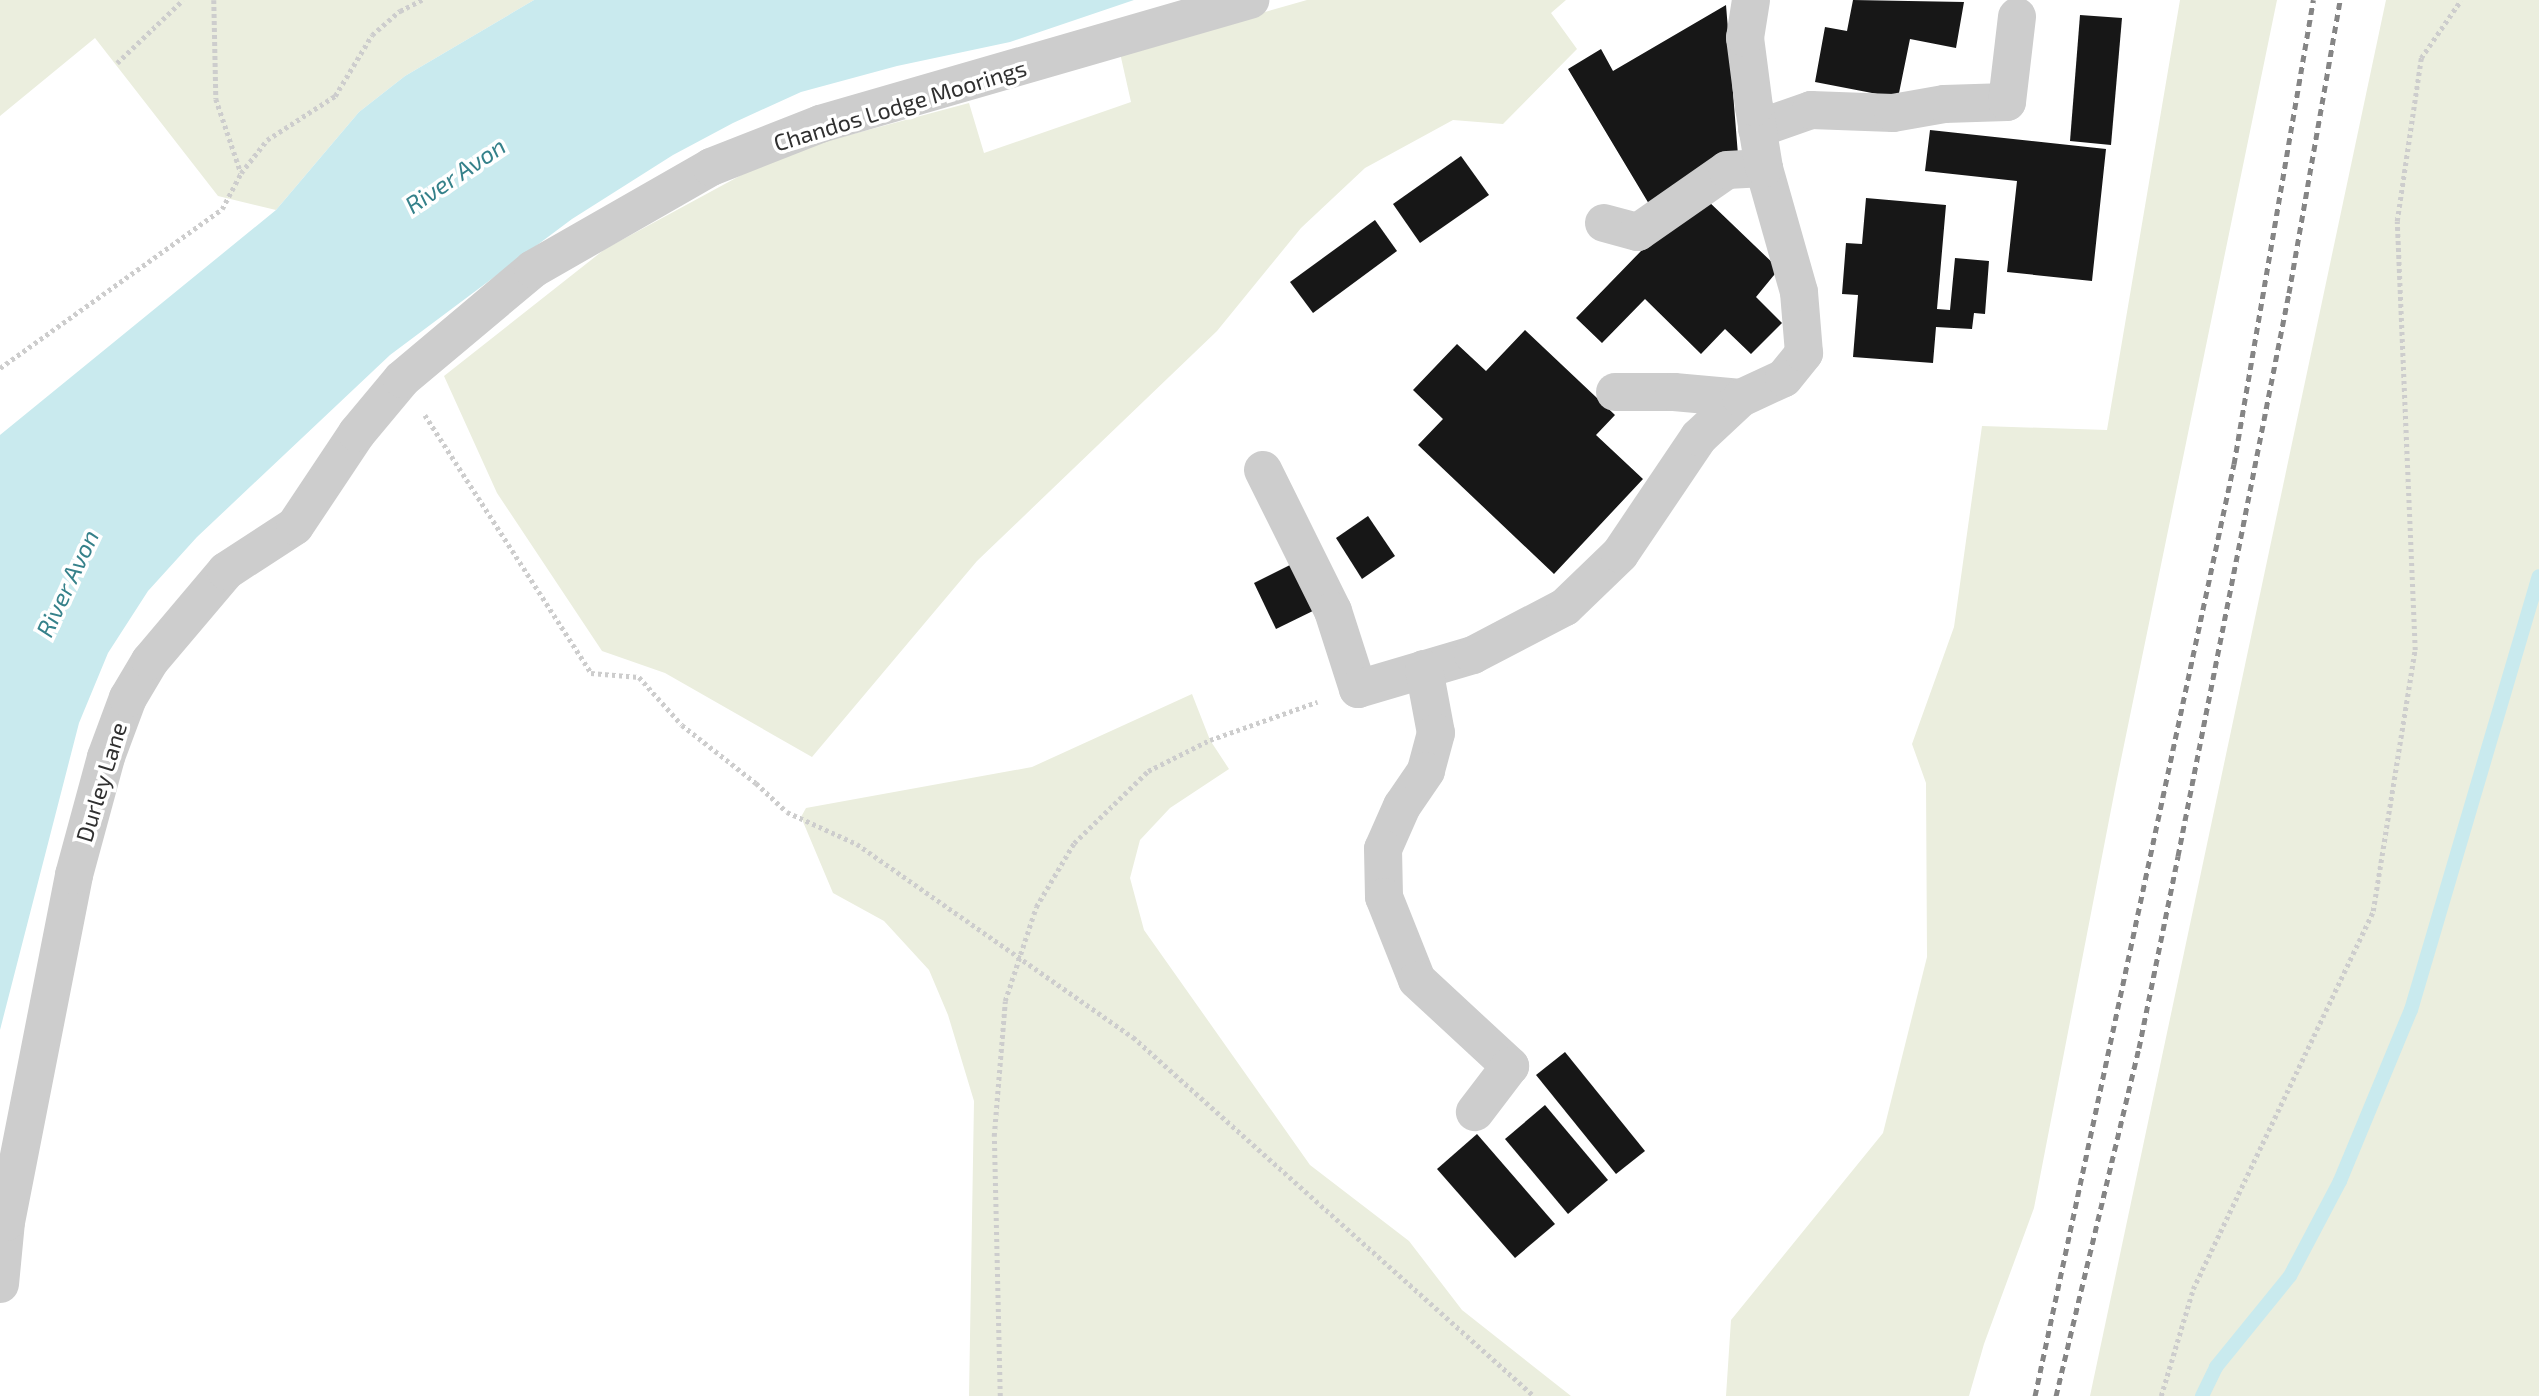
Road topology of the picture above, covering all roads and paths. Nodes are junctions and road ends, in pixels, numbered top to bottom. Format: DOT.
graph roads {
  1 [pos="183,0"];
  2 [pos="214,0"];
  3 [pos="422,0"];
  4 [pos="1251,0"];
  5 [pos="1751,0"];
  6 [pos="2461,0"];
  7 [pos="2017,17"];
  8 [pos="117,62"];
  9 [pos="1757,129"];
  10 [pos="1764,168"];
  11 [pos="241,173"];
  12 [pos="1604,223"];
  13 [pos="0,368"];
  14 [pos="402,379"];
  15 [pos="1615,392"];
  16 [pos="1741,398"];
  17 [pos="431,423"];
  18 [pos="1263,470"];
  19 [pos="1424,669"];
  20 [pos="1357,689"];
  21 [pos="1020,959"];
  22 [pos="1475,1112"];
  23 [pos="0,1284"];
  24 [pos="1000,1396"];
  25 [pos="1534,1396"];
  26 [pos="2161,1396"];
  1 -- 8 [label="path"];
  2 -- 11 [label="path"];
  3 -- 11 [label="path"];
  4 -- 14 [label="street, Chandos Lodge Moorings"];
  5 -- 9 [label="street"];
  6 -- 26 [label="path"];
  7 -- 9 [label="street"];
  9 -- 10 [label="street"];
  10 -- 12 [label="street"];
  10 -- 16 [label="street"];
  11 -- 13 [label="path"];
  14 -- 23 [label="street, Durley Lane"];
  15 -- 16 [label="street"];
  16 -- 19 [label="street"];
  17 -- 21 [label="path"];
  18 -- 20 [label="street"];
  19 -- 20 [label="street"];
  19 -- 22 [label="street"];
  20 -- 21 [label="path"];
  21 -- 24 [label="path"];
  21 -- 25 [label="path"];
}
